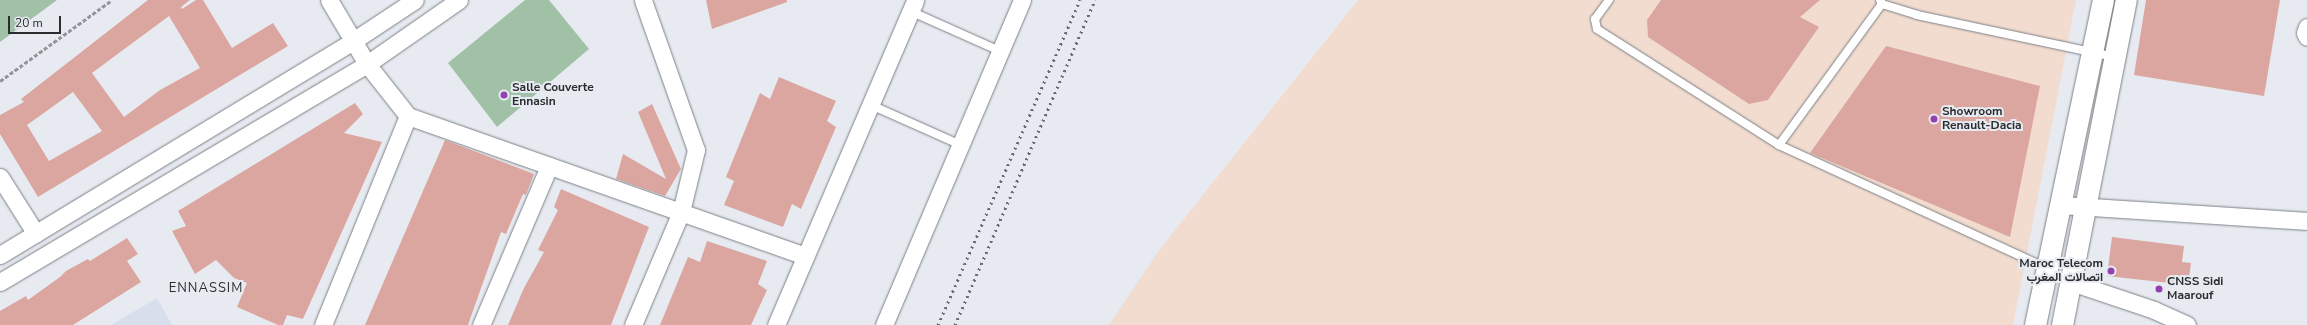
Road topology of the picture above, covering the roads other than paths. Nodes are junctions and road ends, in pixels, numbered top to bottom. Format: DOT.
graph roads {
  1 [pos="329,0"];
  2 [pos="414,0"];
  3 [pos="458,0"];
  4 [pos="643,0"];
  5 [pos="1022,0"];
  6 [pos="1609,0"];
  7 [pos="2103,0"];
  8 [pos="2126,0"];
  9 [pos="1881,2"];
  10 [pos="913,6"];
  11 [pos="2307,27"];
  12 [pos="2307,37"];
  13 [pos="353,42"];
  14 [pos="1000,51"];
  15 [pos="2093,53"];
  16 [pos="2116,57"];
  17 [pos="367,64"];
  18 [pos="871,105"];
  19 [pos="408,116"];
  20 [pos="961,144"];
  21 [pos="1779,145"];
  22 [pos="549,166"];
  23 [pos="0,177"];
  24 [pos="2061,205"];
  25 [pos="2086,208"];
  26 [pos="681,212"];
  27 [pos="2307,221"];
  28 [pos="36,234"];
  29 [pos="0,255"];
  30 [pos="805,256"];
  31 [pos="2048,268"];
  32 [pos="0,282"];
  33 [pos="2071,282"];
  34 [pos="323,325"];
  35 [pos="481,325"];
  36 [pos="633,325"];
  37 [pos="776,325"];
  38 [pos="884,325"];
  39 [pos="2035,325"];
  40 [pos="2062,325"];
  41 [pos="2187,325"];
  1 -- 13 [label="street"];
  2 -- 13 [label="street"];
  3 -- 17 [label="street"];
  4 -- 26 [label="street"];
  5 -- 14 [label="street"];
  6 -- 21 [label="lane"];
  7 -- 15 [label="street"];
  8 -- 16 [label="street"];
  9 -- 15 [label="lane"];
  9 -- 21 [label="lane"];
  10 -- 14 [label="lane"];
  10 -- 18 [label="street"];
  11 -- 12 [label="street"];
  13 -- 17 [label="street"];
  13 -- 28 [label="street"];
  14 -- 20 [label="street"];
  15 -- 16 [label="lane"];
  15 -- 24 [label="street"];
  16 -- 25 [label="street"];
  17 -- 19 [label="street"];
  17 -- 32 [label="street"];
  18 -- 20 [label="lane"];
  18 -- 30 [label="street"];
  19 -- 22 [label="street"];
  19 -- 34 [label="street"];
  20 -- 38 [label="street"];
  21 -- 31 [label="lane"];
  22 -- 26 [label="street"];
  22 -- 35 [label="street"];
  23 -- 28 [label="street"];
  24 -- 25 [label="street"];
  24 -- 31 [label="street"];
  25 -- 27 [label="street"];
  25 -- 33 [label="street"];
  26 -- 30 [label="street"];
  26 -- 36 [label="street"];
  28 -- 29 [label="street"];
  30 -- 37 [label="street"];
  31 -- 39 [label="street"];
  33 -- 40 [label="street"];
  33 -- 41 [label="street"];
}
